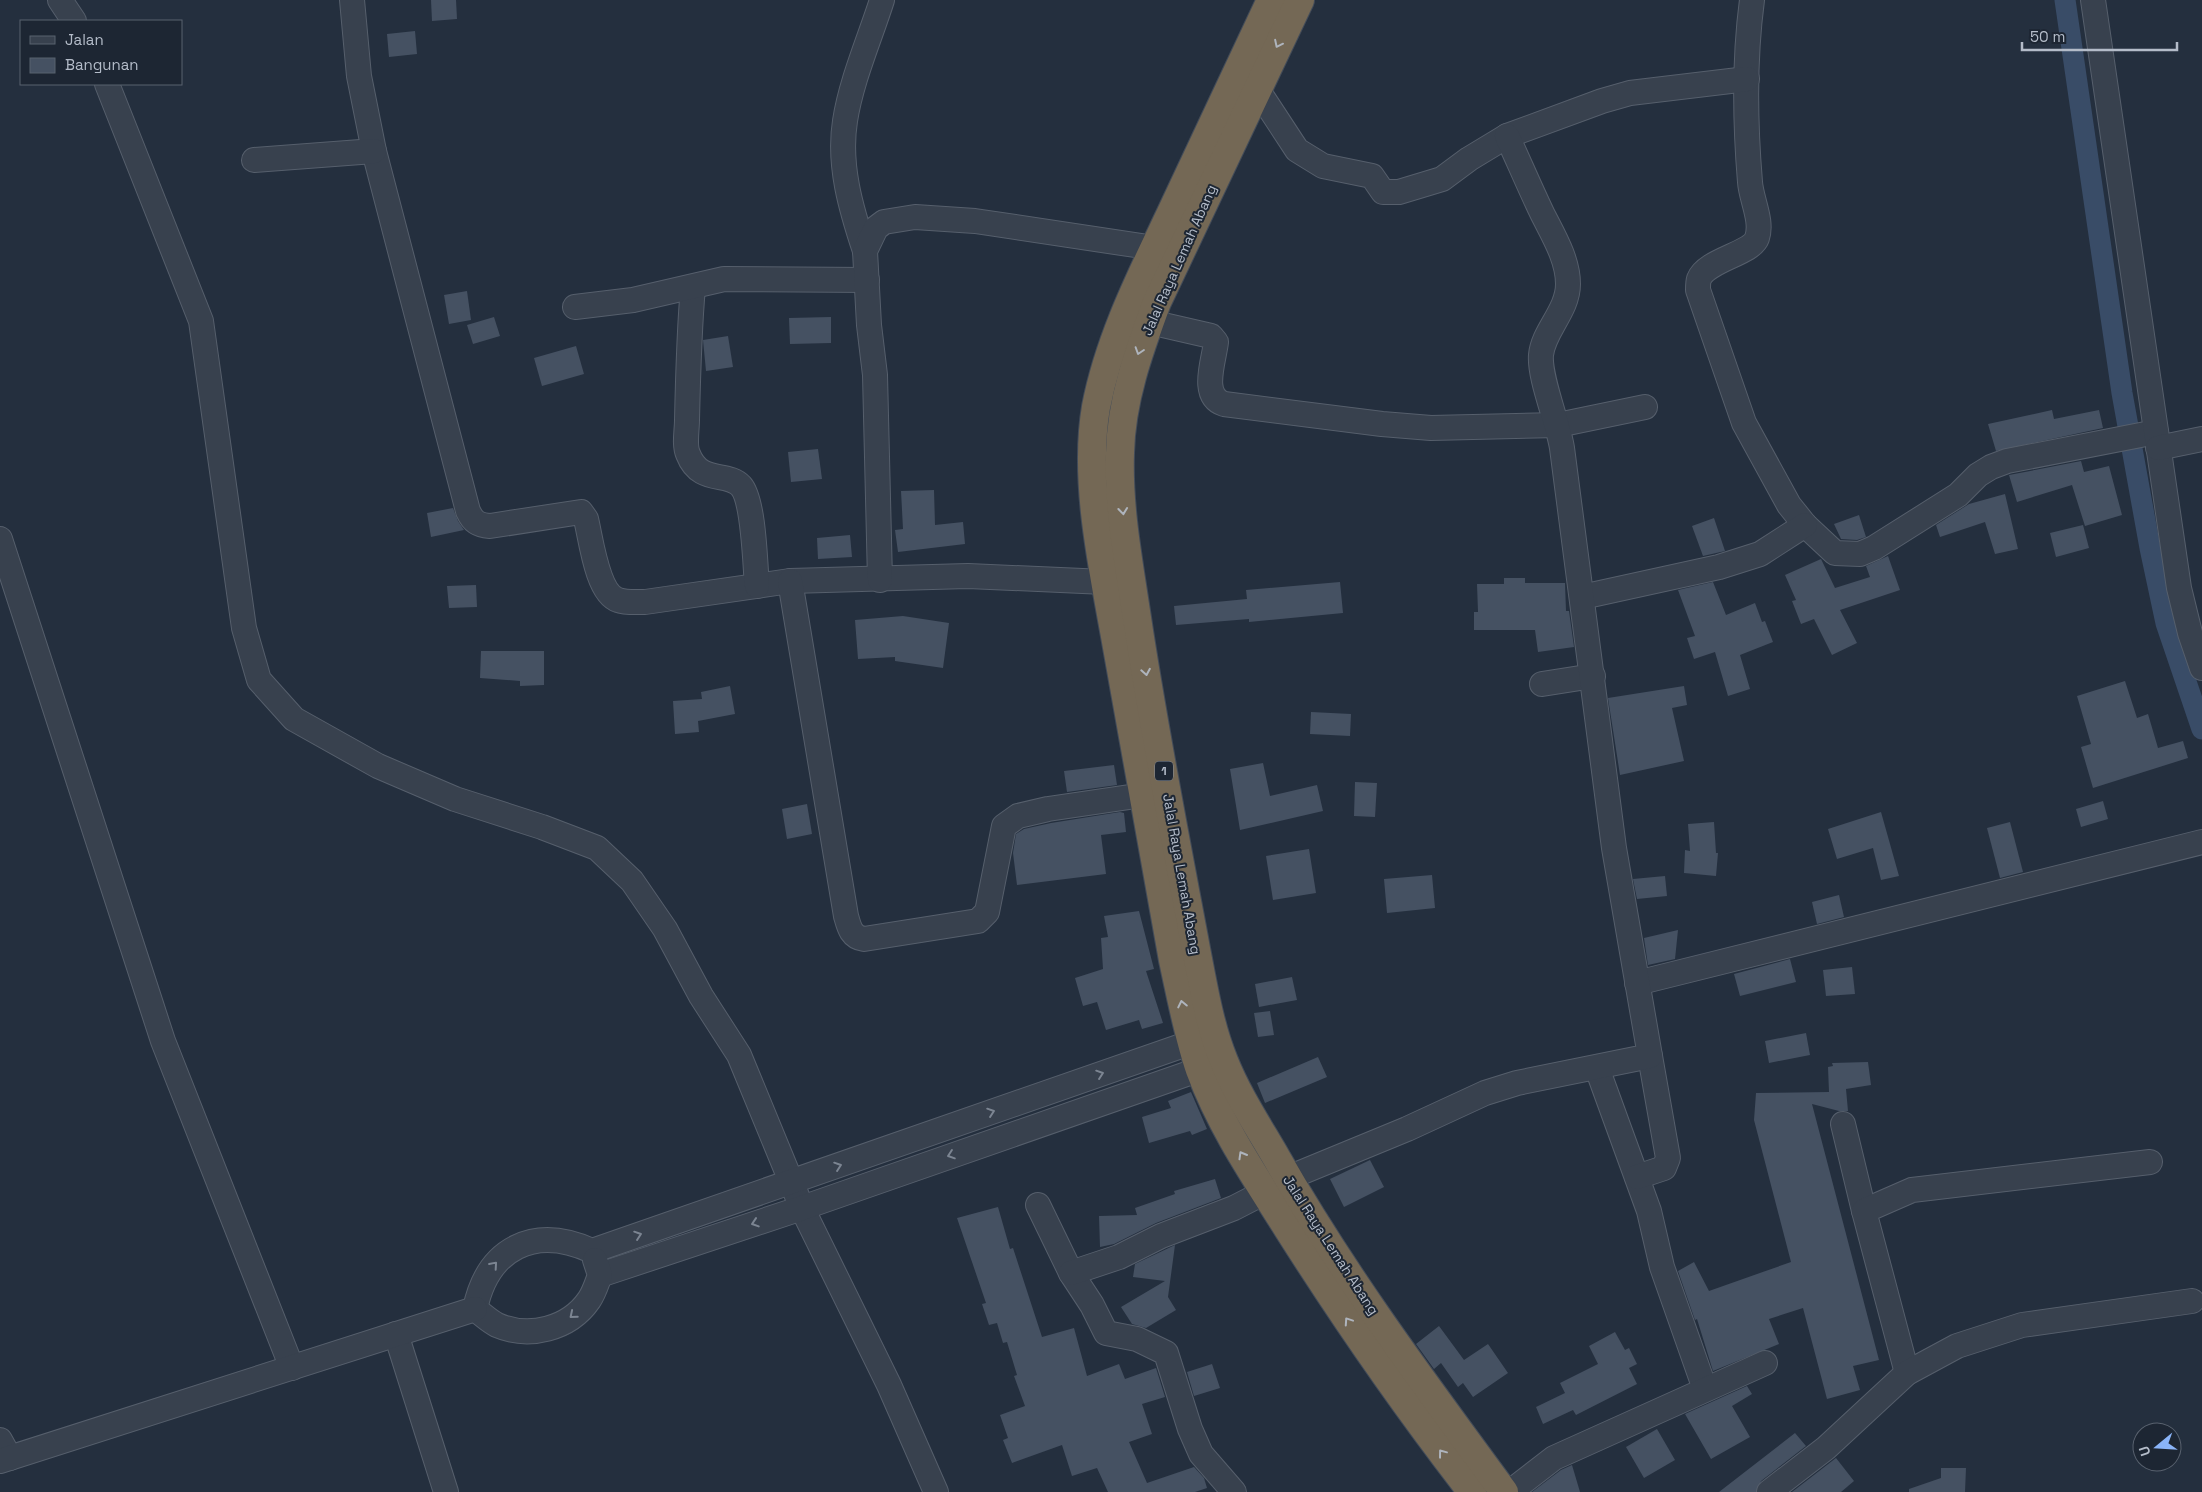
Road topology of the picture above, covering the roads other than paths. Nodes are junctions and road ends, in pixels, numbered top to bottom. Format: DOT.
graph roads {
  1 [pos="60,0"];
  2 [pos="352,0"];
  3 [pos="882,0"];
  4 [pos="1271,0"];
  5 [pos="1300,0"];
  6 [pos="1752,0"];
  7 [pos="2094,0"];
  8 [pos="73,20"];
  9 [pos="1747,80"];
  10 [pos="107,85"];
  11 [pos="1257,89"];
  12 [pos="1507,136"];
  13 [pos="374,151"];
  14 [pos="254,160"];
  15 [pos="1154,248"];
  16 [pos="865,251"];
  17 [pos="867,280"];
  18 [pos="693,286"];
  19 [pos="575,307"];
  20 [pos="1150,322"];
  21 [pos="1645,407"];
  22 [pos="1558,425"];
  23 [pos="2151,438"];
  24 [pos="2202,439"];
  25 [pos="1805,525"];
  26 [pos="0,539"];
  27 [pos="880,580"];
  28 [pos="790,581"];
  29 [pos="1105,582"];
  30 [pos="757,586"];
  31 [pos="1582,597"];
  32 [pos="2202,668"];
  33 [pos="1593,676"];
  34 [pos="1542,684"];
  35 [pos="1143,795"];
  36 [pos="2202,842"];
  37 [pos="1637,983"];
  38 [pos="1204,1038"];
  39 [pos="1650,1056"];
  40 [pos="1212,1065"];
  41 [pos="1597,1068"];
  42 [pos="1843,1124"];
  43 [pos="2150,1162"];
  44 [pos="1636,1177"];
  45 [pos="1288,1178"];
  46 [pos="792,1182"];
  47 [pos="1265,1192"];
  48 [pos="1038,1205"];
  49 [pos="802,1208"];
  50 [pos="1864,1211"];
  51 [pos="592,1251"];
  52 [pos="1071,1273"];
  53 [pos="600,1275"];
  54 [pos="2192,1301"];
  55 [pos="475,1309"];
  56 [pos="396,1334"];
  57 [pos="1764,1363"];
  58 [pos="292,1368"];
  59 [pos="1907,1373"];
  60 [pos="1705,1389"];
  61 [pos="3,1453"];
  62 [pos="446,1492"];
  63 [pos="936,1492"];
  64 [pos="1234,1492"];
  65 [pos="1472,1492"];
  66 [pos="1504,1492"];
  67 [pos="1510,1492"];
  68 [pos="1769,1492"];
  1 -- 8 [label="street"];
  2 -- 13 [label="street"];
  3 -- 16 [label="street"];
  4 -- 15 [label="highway, Jalal Raya Lemah Abang / 1"];
  5 -- 11 [label="highway, Jalal Raya Lemah Abang / 1, one-way"];
  6 -- 9 [label="street"];
  7 -- 23 [label="street"];
  9 -- 12 [label="street"];
  9 -- 25 [label="street"];
  10 -- 46 [label="street"];
  11 -- 12 [label="street"];
  11 -- 20 [label="highway, Jalal Raya Lemah Abang / 1"];
  12 -- 22 [label="street"];
  13 -- 14 [label="street"];
  13 -- 30 [label="street"];
  15 -- 16 [label="street"];
  15 -- 29 [label="highway, Jalal Raya Lemah Abang / 1"];
  16 -- 17 [label="street"];
  17 -- 18 [label="street"];
  17 -- 27 [label="street"];
  18 -- 19 [label="street"];
  18 -- 30 [label="street"];
  20 -- 22 [label="street"];
  20 -- 38 [label="highway, Jalal Raya Lemah Abang / 1, one-way"];
  21 -- 22 [label="street"];
  22 -- 31 [label="street"];
  23 -- 24 [label="street"];
  23 -- 25 [label="street"];
  23 -- 32 [label="street"];
  25 -- 31 [label="street"];
  26 -- 58 [label="street"];
  27 -- 28 [label="street"];
  27 -- 29 [label="street"];
  28 -- 30 [label="street"];
  28 -- 35 [label="street"];
  29 -- 35 [label="highway, Jalal Raya Lemah Abang / 1"];
  31 -- 33 [label="street"];
  33 -- 34 [label="street"];
  33 -- 37 [label="street"];
  38 -- 35 [label="highway, Jalal Raya Lemah Abang / 1, one-way"];
  36 -- 37 [label="street"];
  37 -- 39 [label="street"];
  38 -- 40 [label="highway, Jalal Raya Lemah Abang / 1"];
  46 -- 38 [label="street, one-way"];
  39 -- 41 [label="street"];
  39 -- 44 [label="street"];
  40 -- 45 [label="highway, Jalal Raya Lemah Abang / 1"];
  47 -- 40 [label="highway, Jalal Raya Lemah Abang / 1, one-way"];
  40 -- 49 [label="street, one-way"];
  41 -- 44 [label="street"];
  41 -- 45 [label="street"];
  42 -- 50 [label="street"];
  43 -- 50 [label="street"];
  44 -- 60 [label="street"];
  45 -- 66 [label="highway, Jalal Raya Lemah Abang / 1"];
  46 -- 49 [label="street"];
  51 -- 46 [label="street, one-way"];
  47 -- 52 [label="street"];
  65 -- 47 [label="highway, Jalal Raya Lemah Abang / 1, one-way"];
  48 -- 52 [label="street"];
  49 -- 53 [label="street, one-way"];
  49 -- 63 [label="street"];
  50 -- 59 [label="street"];
  51 -- 53 [label="street"];
  55 -- 51 [label="street, one-way"];
  52 -- 64 [label="street"];
  53 -- 55 [label="street, one-way"];
  54 -- 59 [label="street"];
  55 -- 56 [label="street"];
  56 -- 58 [label="street"];
  56 -- 62 [label="street"];
  57 -- 60 [label="street"];
  58 -- 61 [label="street"];
  59 -- 68 [label="street"];
  60 -- 67 [label="street"];
}
